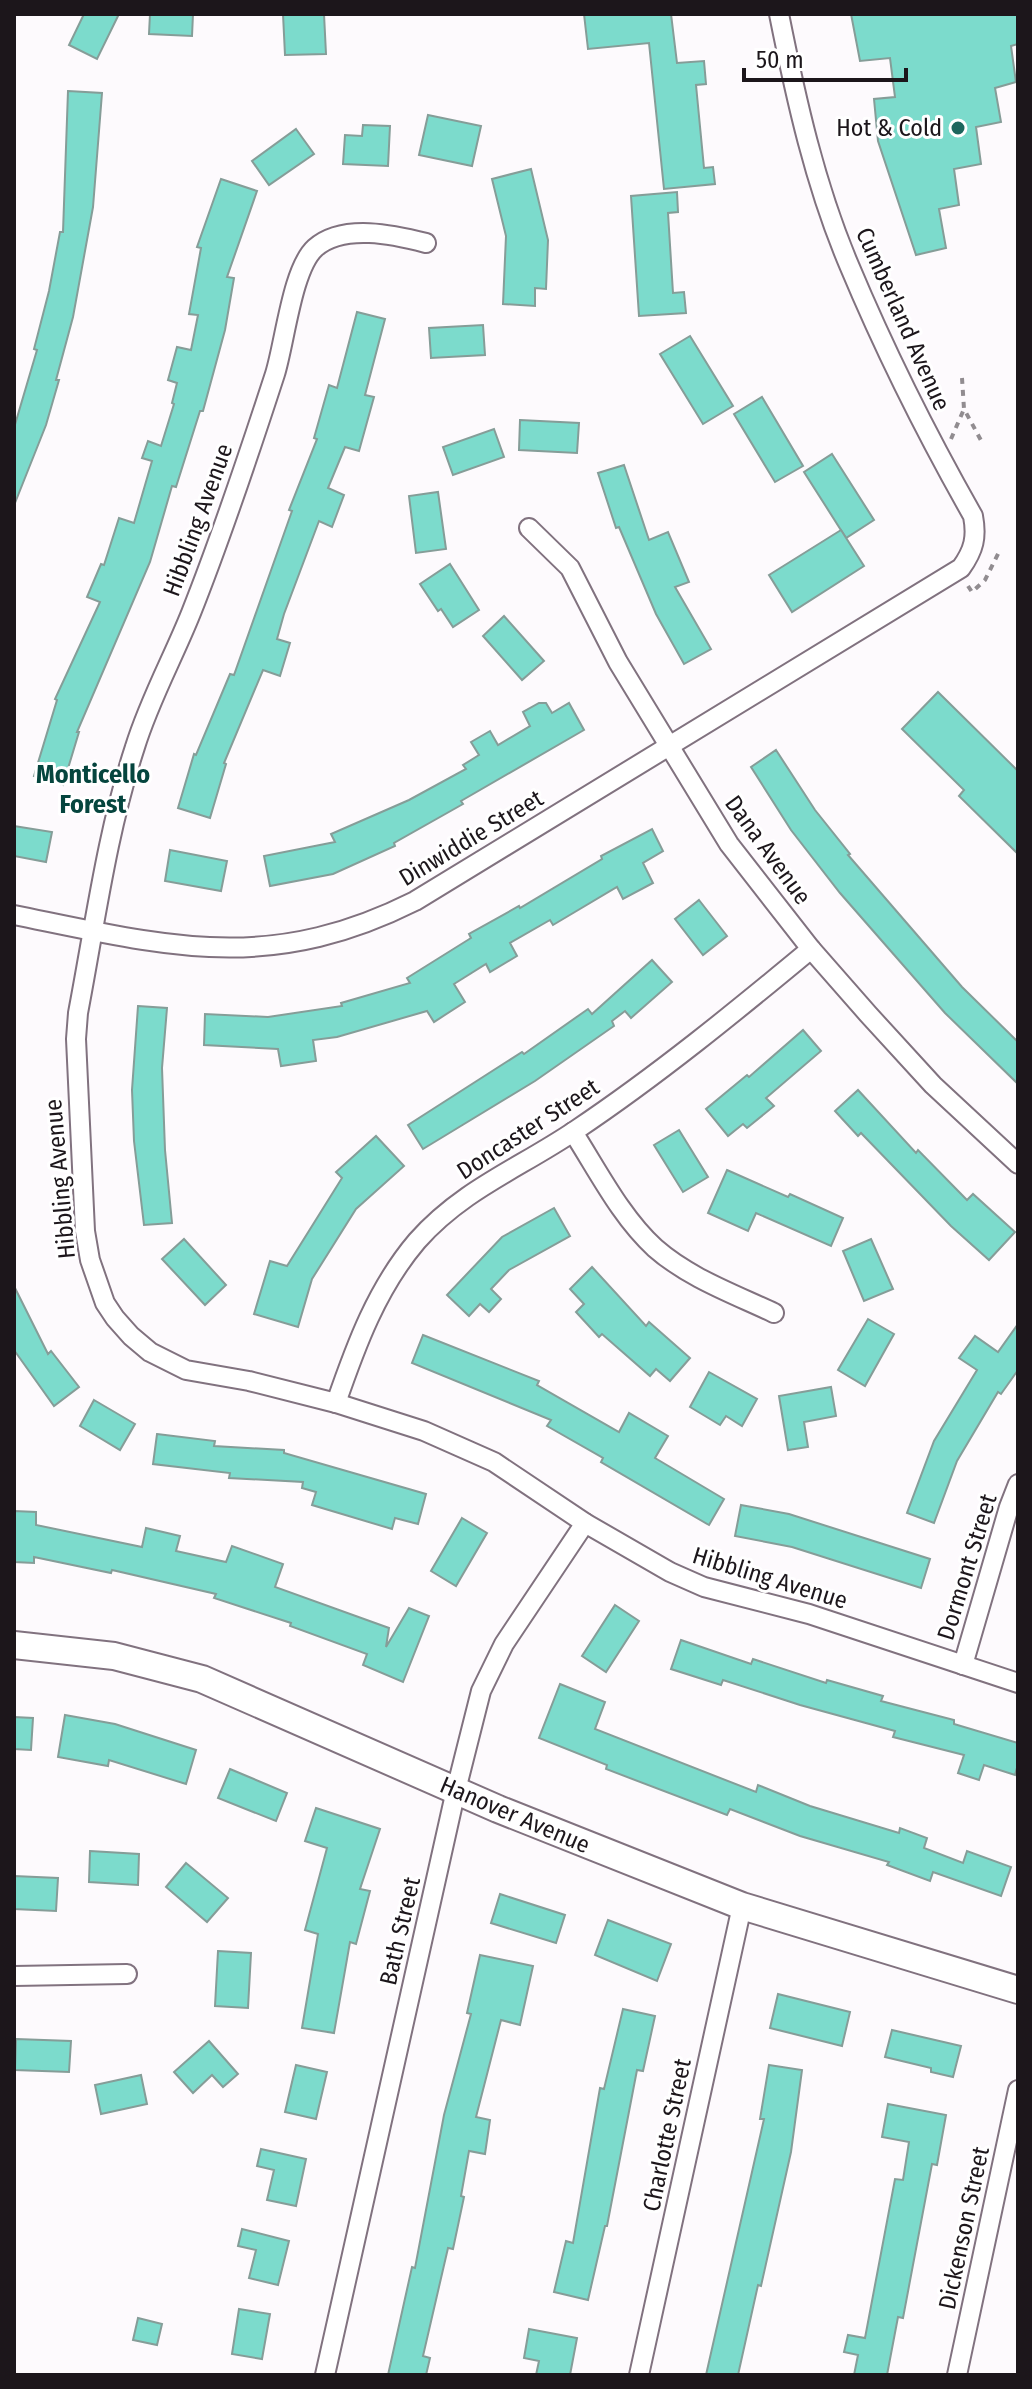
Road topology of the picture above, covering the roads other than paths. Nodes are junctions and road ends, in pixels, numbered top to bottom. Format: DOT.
graph roads {
  1 [pos="779,14"];
  2 [pos="426,243"];
  3 [pos="529,528"];
  4 [pos="905,604"];
  5 [pos="668,746"];
  6 [pos="14,915"];
  7 [pos="94,931"];
  8 [pos="811,949"];
  9 [pos="573,1132"];
  10 [pos="1018,1164"];
  11 [pos="774,1313"];
  12 [pos="336,1403"];
  13 [pos="1018,1484"];
  14 [pos="585,1523"];
  15 [pos="14,1645"];
  16 [pos="963,1665"];
  17 [pos="1018,1683"];
  18 [pos="456,1790"];
  19 [pos="742,1906"];
  20 [pos="127,1974"];
  21 [pos="14,1976"];
  22 [pos="1018,1990"];
  23 [pos="1018,2090"];
  24 [pos="325,2375"];
  25 [pos="639,2375"];
  26 [pos="957,2375"];
  1 -- 4 [label="street, Cumberland Avenue"];
  2 -- 7 [label="street, Hibbling Avenue"];
  3 -- 5 [label="street, Dana Avenue"];
  4 -- 5 [label="street, Dinwiddie Street"];
  5 -- 7 [label="street, Dinwiddie Street"];
  5 -- 8 [label="street, Dana Avenue"];
  6 -- 7 [label="street, Dinwiddie Street"];
  7 -- 12 [label="street, Hibbling Avenue"];
  8 -- 9 [label="street, Doncaster Street"];
  8 -- 10 [label="street, Dana Avenue"];
  9 -- 11 [label="street"];
  9 -- 12 [label="street, Doncaster Street"];
  12 -- 14 [label="street, Hibbling Avenue"];
  13 -- 16 [label="street, Dormont Street"];
  14 -- 16 [label="street, Hibbling Avenue"];
  14 -- 18 [label="street, Bath Street"];
  15 -- 18 [label="street, Hanover Avenue"];
  16 -- 17 [label="street, Hibbling Avenue"];
  18 -- 19 [label="street, Hanover Avenue"];
  18 -- 24 [label="street, Bath Street"];
  19 -- 22 [label="street, Hanover Avenue"];
  19 -- 25 [label="street, Charlotte Street"];
  20 -- 21 [label="street"];
  23 -- 26 [label="street, Dickenson Street"];
}
